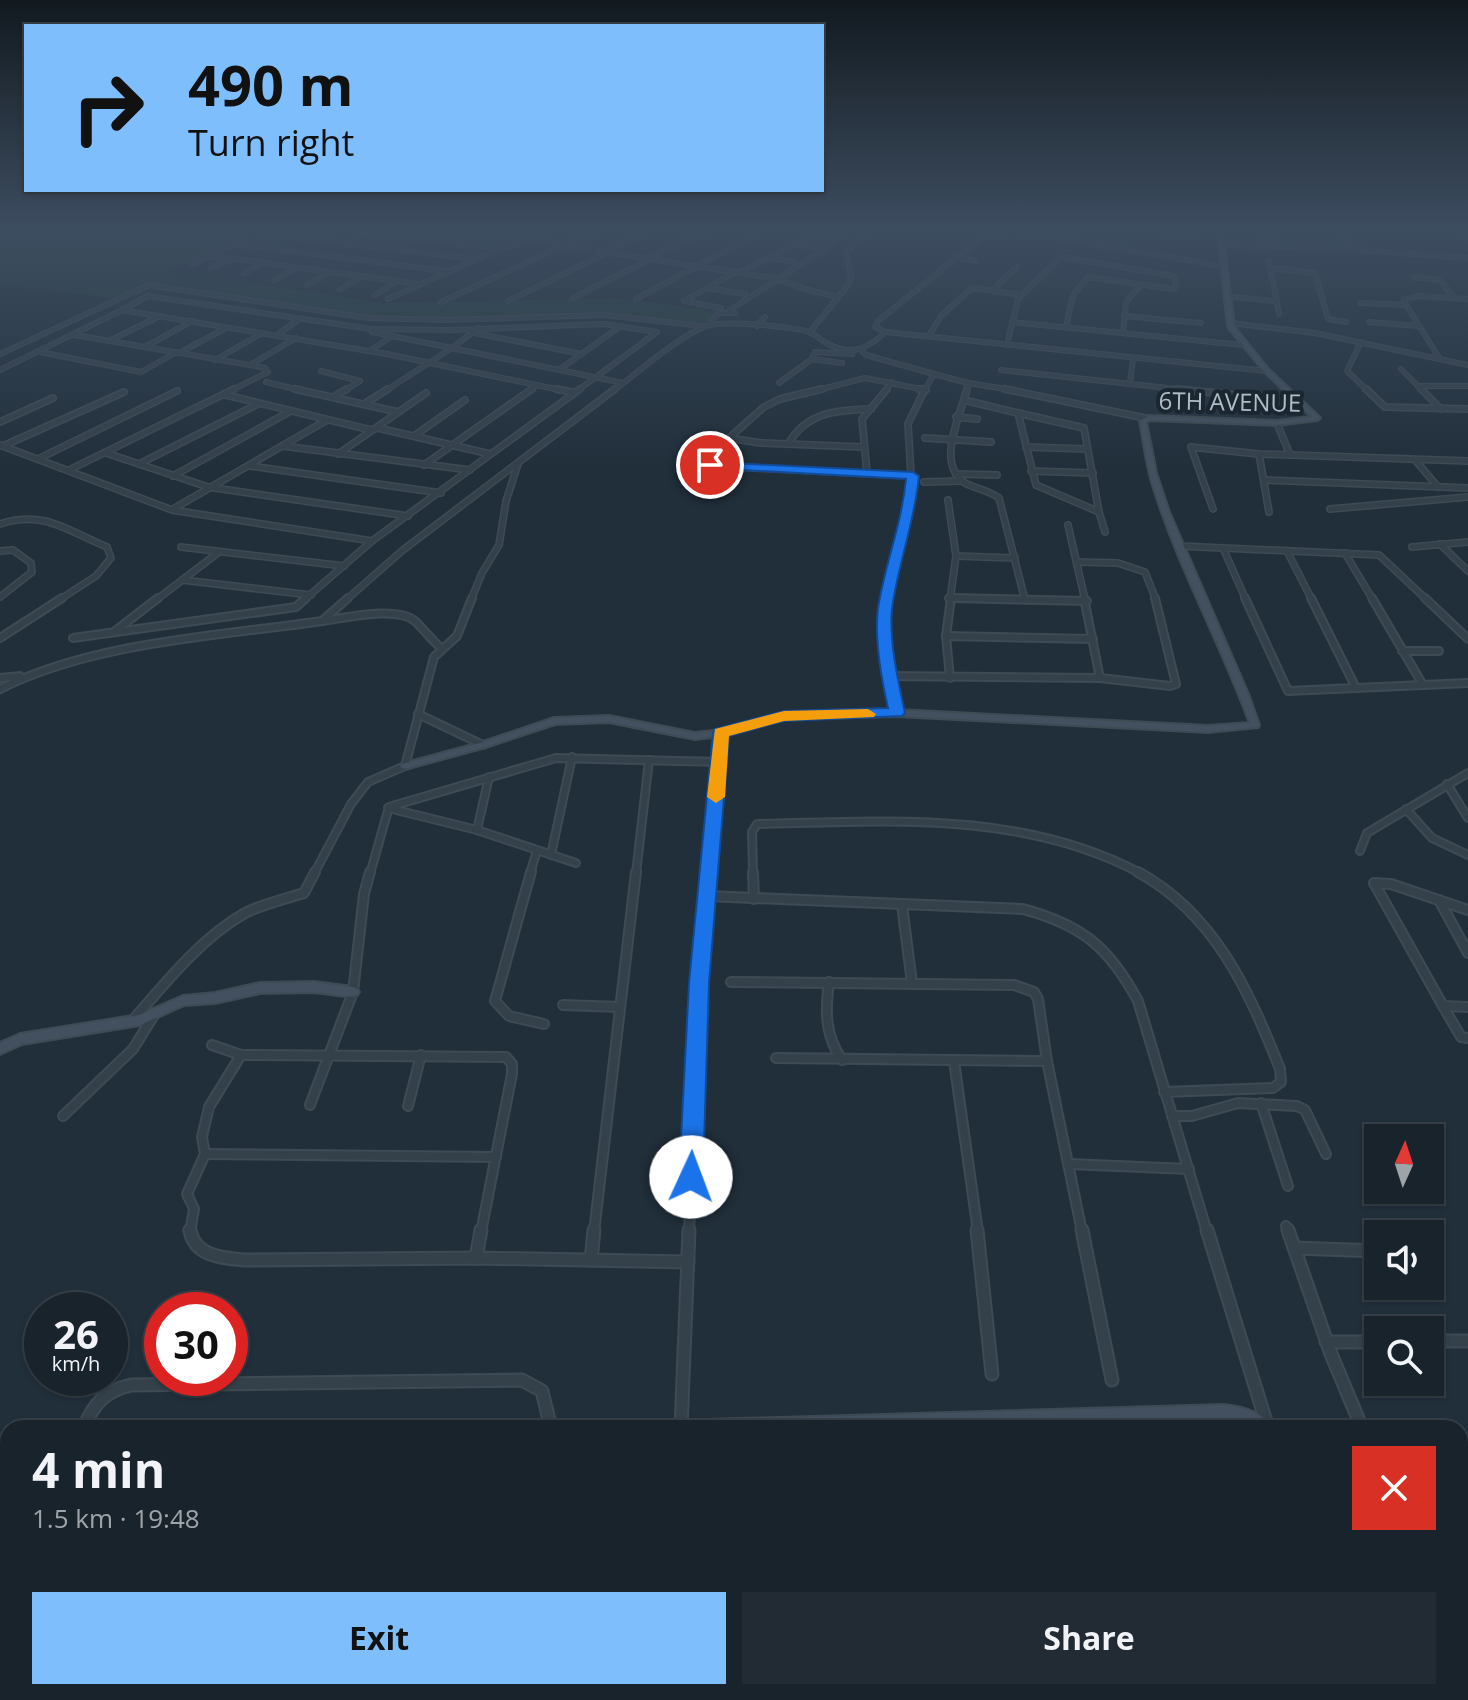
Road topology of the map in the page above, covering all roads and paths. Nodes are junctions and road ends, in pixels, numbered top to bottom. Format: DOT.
graph roads {
  1 [pos="96,309"];
  2 [pos="232,309"];
  3 [pos="310,309"];
  4 [pos="827,309"];
  5 [pos="892,309"];
  6 [pos="948,309"];
  7 [pos="1014,309"];
  8 [pos="1070,309"];
  9 [pos="1125,309"];
  10 [pos="1228,309"];
  11 [pos="1278,309"];
  12 [pos="1325,309"];
  13 [pos="1408,309"];
  14 [pos="122,310"];
  15 [pos="735,313"];
  16 [pos="1279,314"];
  17 [pos="160,316"];
  18 [pos="1124,316"];
  19 [pos="765,317"];
  20 [pos="716,319"];
  21 [pos="299,320"];
  22 [pos="192,321"];
  23 [pos="1012,322"];
  24 [pos="1346,322"];
  25 [pos="1369,322"];
  26 [pos="730,323"];
  27 [pos="1201,323"];
  28 [pos="1230,323"];
  29 [pos="621,326"];
  30 [pos="707,326"];
  31 [pos="757,326"];
  32 [pos="1418,326"];
  33 [pos="228,327"];
  34 [pos="1066,327"];
  35 [pos="360,328"];
  36 [pos="436,330"];
  37 [pos="476,331"];
  38 [pos="810,332"];
  39 [pos="885,332"];
  40 [pos="263,333"];
  41 [pos="1123,333"];
  42 [pos="73,335"];
  43 [pos="277,335"];
  44 [pos="393,336"];
  45 [pos="929,336"];
  46 [pos="296,338"];
  47 [pos="109,341"];
  48 [pos="419,341"];
  49 [pos="1361,342"];
  50 [pos="1007,345"];
  51 [pos="1243,345"];
  52 [pos="145,348"];
  53 [pos="452,348"];
  54 [pos="369,351"];
  55 [pos="39,352"];
  56 [pos="862,352"];
  57 [pos="177,353"];
  58 [pos="0,354"];
  59 [pos="582,354"];
  60 [pos="1133,358"];
  61 [pos="812,359"];
  62 [pos="1440,359"];
  63 [pos="215,360"];
  64 [pos="429,363"];
  65 [pos="842,363"];
  66 [pos="250,365"];
  67 [pos="1468,365"];
  68 [pos="560,369"];
  69 [pos="1401,369"];
  70 [pos="0,370"];
  71 [pos="1001,370"];
  72 [pos="321,371"];
  73 [pos="1267,371"];
  74 [pos="934,374"];
  75 [pos="594,377"];
  76 [pos="266,382"];
  77 [pos="892,382"];
  78 [pos="623,383"];
  79 [pos="779,383"];
  80 [pos="968,383"];
  81 [pos="1130,383"];
  82 [pos="537,385"];
  83 [pos="1418,386"];
  84 [pos="1468,386"];
  85 [pos="926,390"];
  86 [pos="177,391"];
  87 [pos="124,392"];
  88 [pos="572,392"];
  89 [pos="426,393"];
  90 [pos="226,395"];
  91 [pos="333,397"];
  92 [pos="1256,397"];
  93 [pos="53,398"];
  94 [pos="465,400"];
  95 [pos="964,400"];
  96 [pos="258,404"];
  97 [pos="364,404"];
  98 [pos="872,409"];
  99 [pos="1441,409"];
  100 [pos="1468,409"];
  101 [pos="1018,411"];
  102 [pos="289,412"];
  103 [pos="398,412"];
  104 [pos="956,417"];
  105 [pos="1145,418"];
  106 [pos="977,419"];
  107 [pos="327,420"];
  108 [pos="0,422"];
  109 [pos="1277,423"];
  110 [pos="371,430"];
  111 [pos="414,436"];
  112 [pos="728,438"];
  113 [pos="925,438"];
  114 [pos="952,440"];
  115 [pos="991,442"];
  116 [pos="788,444"];
  117 [pos="451,445"];
  118 [pos="2,446"];
  119 [pos="283,446"];
  120 [pos="863,447"];
  121 [pos="1026,447"];
  122 [pos="1086,449"];
  123 [pos="106,453"];
  124 [pos="338,454"];
  125 [pos="490,454"];
  126 [pos="1259,454"];
  127 [pos="1290,455"];
  128 [pos="38,459"];
  129 [pos="1416,461"];
  130 [pos="1468,461"];
  131 [pos="519,462"];
  132 [pos="139,464"];
  133 [pos="424,465"];
  134 [pos="250,466"];
  135 [pos="69,470"];
  136 [pos="470,470"];
  137 [pos="1031,471"];
  138 [pos="867,473"];
  139 [pos="1093,473"];
  140 [pos="956,474"];
  141 [pos="997,475"];
  142 [pos="173,476"];
  143 [pos="913,476"];
  144 [pos="1265,480"];
  145 [pos="962,481"];
  146 [pos="924,482"];
  147 [pos="212,487"];
  148 [pos="1438,487"];
  149 [pos="1468,488"];
  150 [pos="441,493"];
  151 [pos="1468,497"];
  152 [pos="948,500"];
  153 [pos="1213,509"];
  154 [pos="1330,509"];
  155 [pos="172,510"];
  156 [pos="1099,512"];
  157 [pos="1269,512"];
  158 [pos="409,516"];
  159 [pos="0,524"];
  160 [pos="1068,525"];
  161 [pos="1105,532"];
  162 [pos="372,541"];
  163 [pos="1468,542"];
  164 [pos="1440,544"];
  165 [pos="1179,546"];
  166 [pos="181,547"];
  167 [pos="1412,547"];
  168 [pos="1223,548"];
  169 [pos="0,551"];
  170 [pos="1287,551"];
  171 [pos="219,552"];
  172 [pos="1345,553"];
  173 [pos="956,556"];
  174 [pos="1015,558"];
  175 [pos="1078,562"];
  176 [pos="344,566"];
  177 [pos="1468,571"];
  178 [pos="182,580"];
  179 [pos="311,595"];
  180 [pos="0,597"];
  181 [pos="948,598"];
  182 [pos="1025,600"];
  183 [pos="1087,601"];
  184 [pos="322,621"];
  185 [pos="113,633"];
  186 [pos="946,636"];
  187 [pos="0,638"];
  188 [pos="73,638"];
  189 [pos="1093,639"];
  190 [pos="1468,639"];
  191 [pos="442,649"];
  192 [pos="1402,651"];
  193 [pos="1439,651"];
  194 [pos="26,676"];
  195 [pos="889,676"];
  196 [pos="0,678"];
  197 [pos="950,678"];
  198 [pos="1100,678"];
  199 [pos="1468,683"];
  200 [pos="1423,685"];
  201 [pos="1356,688"];
  202 [pos="0,689"];
  203 [pos="897,713"];
  204 [pos="418,714"];
  205 [pos="721,733"];
  206 [pos="483,745"];
  207 [pos="572,757"];
  208 [pos="649,760"];
  209 [pos="720,762"];
  210 [pos="405,766"];
  211 [pos="1468,773"];
  212 [pos="489,777"];
  213 [pos="1447,784"];
  214 [pos="388,808"];
  215 [pos="1406,809"];
  216 [pos="1468,818"];
  217 [pos="477,830"];
  218 [pos="537,850"];
  219 [pos="1360,851"];
  220 [pos="551,855"];
  221 [pos="1468,855"];
  222 [pos="576,863"];
  223 [pos="706,896"];
  224 [pos="754,899"];
  225 [pos="1439,900"];
  226 [pos="902,905"];
  227 [pos="1468,910"];
  228 [pos="1468,953"];
  229 [pos="731,982"];
  230 [pos="829,982"];
  231 [pos="912,983"];
  232 [pos="353,992"];
  233 [pos="563,1005"];
  234 [pos="1443,1006"];
  235 [pos="620,1007"];
  236 [pos="1468,1007"];
  237 [pos="154,1015"];
  238 [pos="132,1022"];
  239 [pos="544,1024"];
  240 [pos="1468,1038"];
  241 [pos="212,1045"];
  242 [pos="0,1049"];
  243 [pos="241,1055"];
  244 [pos="421,1055"];
  245 [pos="328,1057"];
  246 [pos="776,1058"];
  247 [pos="842,1060"];
  248 [pos="954,1061"];
  249 [pos="1047,1061"];
  250 [pos="1164,1092"];
  251 [pos="1261,1103"];
  252 [pos="310,1105"];
  253 [pos="408,1106"];
  254 [pos="63,1116"];
  255 [pos="1172,1116"];
  256 [pos="205,1154"];
  257 [pos="1326,1154"];
  258 [pos="496,1157"];
  259 [pos="1069,1164"];
  260 [pos="1189,1169"];
  261 [pos="1288,1186"];
  262 [pos="1286,1226"];
  263 [pos="1294,1248"];
  264 [pos="1364,1250"];
  265 [pos="476,1258"];
  266 [pos="591,1260"];
  267 [pos="688,1262"];
  268 [pos="1444,1341"];
  269 [pos="1467,1341"];
  270 [pos="1326,1342"];
  271 [pos="1364,1342"];
  272 [pos="992,1374"];
  273 [pos="1112,1380"];
  274 [pos="87,1420"];
  275 [pos="550,1420"];
  276 [pos="681,1420"];
  277 [pos="965,1420"];
  278 [pos="1252,1420"];
  279 [pos="1264,1420"];
  280 [pos="1359,1420"];
  1 -- 58 [label="street"];
  2 -- 21 [label="street"];
  3 -- 30 [label="street"];
  4 -- 38 [label="street"];
  5 -- 39 [label="street"];
  6 -- 45 [label="street"];
  7 -- 23 [label="street"];
  8 -- 34 [label="street"];
  9 -- 18 [label="street"];
  10 -- 28 [label="street, 6TH AVENUE"];
  11 -- 16 [label="street"];
  12 -- 24 [label="street"];
  13 -- 32 [label="street"];
  14 -- 17 [label="street"];
  14 -- 42 [label="street"];
  15 -- 20 [label="street"];
  17 -- 22 [label="street"];
  17 -- 47 [label="street"];
  18 -- 27 [label="street"];
  18 -- 41 [label="street"];
  19 -- 31 [label="street"];
  20 -- 26 [label="street"];
  20 -- 30 [label="street"];
  21 -- 35 [label="street"];
  21 -- 43 [label="street"];
  22 -- 33 [label="street"];
  22 -- 52 [label="street"];
  23 -- 34 [label="street"];
  23 -- 50 [label="street"];
  25 -- 32 [label="street"];
  26 -- 30 [label="street"];
  26 -- 31 [label="street"];
  28 -- 49 [label="street"];
  28 -- 51 [label="street, 6TH AVENUE"];
  29 -- 37 [label="street"];
  29 -- 59 [label="street"];
  29 -- 75 [label="street"];
  30 -- 78 [label="street"];
  31 -- 38 [label="street"];
  32 -- 62 [label="street"];
  33 -- 40 [label="street"];
  33 -- 57 [label="street"];
  34 -- 41 [label="street"];
  35 -- 36 [label="street"];
  35 -- 44 [label="street"];
  36 -- 37 [label="street"];
  36 -- 48 [label="street"];
  37 -- 53 [label="street"];
  37 -- 59 [label="street"];
  38 -- 56 [label="street"];
  39 -- 45 [label="street"];
  39 -- 56 [label="street"];
  40 -- 43 [label="street"];
  40 -- 63 [label="street"];
  41 -- 51 [label="street"];
  42 -- 47 [label="street"];
  42 -- 55 [label="street"];
  43 -- 46 [label="street"];
  44 -- 48 [label="street"];
  44 -- 54 [label="street"];
  45 -- 50 [label="street"];
  46 -- 54 [label="street"];
  46 -- 66 [label="street"];
  47 -- 52 [label="street"];
  48 -- 53 [label="street"];
  49 -- 62 [label="street"];
  49 -- 99 [label="street"];
  50 -- 60 [label="street"];
  51 -- 73 [label="street, 6TH AVENUE"];
  52 -- 57 [label="street"];
  53 -- 64 [label="street"];
  53 -- 68 [label="street"];
  54 -- 64 [label="street"];
  55 -- 57 [label="street"];
  55 -- 70 [label="street"];
  56 -- 61 [label="street"];
  56 -- 74 [label="street, 6TH AVENUE"];
  57 -- 63 [label="street"];
  59 -- 68 [label="street"];
  60 -- 73 [label="street"];
  60 -- 81 [label="street"];
  61 -- 65 [label="street"];
  61 -- 79 [label="street"];
  62 -- 67 [label="street"];
  63 -- 66 [label="street"];
  64 -- 82 [label="street"];
  64 -- 97 [label="street"];
  66 -- 90 [label="street"];
  68 -- 75 [label="street"];
  69 -- 83 [label="street"];
  71 -- 81 [label="street"];
  72 -- 91 [label="street"];
  73 -- 109 [label="street, 6TH AVENUE"];
  74 -- 80 [label="street, 6TH AVENUE"];
  74 -- 85 [label="street"];
  75 -- 78 [label="street"];
  75 -- 88 [label="street"];
  76 -- 91 [label="street"];
  77 -- 85 [label="street"];
  77 -- 98 [label="street"];
  77 -- 112 [label="street"];
  78 -- 131 [label="street"];
  80 -- 95 [label="street"];
  80 -- 105 [label="street, 6TH AVENUE"];
  81 -- 92 [label="street"];
  82 -- 88 [label="street"];
  82 -- 117 [label="street"];
  83 -- 84 [label="street"];
  83 -- 99 [label="street"];
  85 -- 143 [label="street"];
  86 -- 128 [label="street"];
  87 -- 118 [label="street"];
  88 -- 125 [label="street"];
  89 -- 103 [label="street"];
  90 -- 96 [label="street"];
  90 -- 123 [label="street"];
  91 -- 97 [label="street"];
  93 -- 108 [label="street"];
  94 -- 111 [label="street"];
  95 -- 101 [label="street"];
  95 -- 104 [label="street"];
  96 -- 102 [label="street"];
  96 -- 132 [label="street"];
  97 -- 103 [label="street"];
  98 -- 116 [label="street"];
  98 -- 120 [label="street"];
  99 -- 100 [label="street"];
  101 -- 121 [label="street"];
  101 -- 122 [label="street"];
  102 -- 107 [label="street"];
  102 -- 142 [label="street"];
  103 -- 110 [label="street"];
  104 -- 106 [label="street"];
  104 -- 114 [label="street"];
  105 -- 109 [label="street, 6TH AVENUE"];
  105 -- 165 [label="street"];
  107 -- 110 [label="street"];
  107 -- 119 [label="street"];
  109 -- 127 [label="street"];
  110 -- 111 [label="street"];
  110 -- 124 [label="street"];
  111 -- 117 [label="street"];
  112 -- 116 [label="street"];
  112 -- 138 [label="street"];
  113 -- 114 [label="street"];
  114 -- 115 [label="street"];
  114 -- 140 [label="street"];
  116 -- 120 [label="street"];
  117 -- 125 [label="street"];
  117 -- 133 [label="street"];
  118 -- 128 [label="street"];
  119 -- 124 [label="street"];
  119 -- 134 [label="street"];
  120 -- 138 [label="street"];
  121 -- 122 [label="street"];
  121 -- 137 [label="street"];
  122 -- 139 [label="street"];
  123 -- 132 [label="street"];
  123 -- 135 [label="street"];
  124 -- 133 [label="street"];
  125 -- 136 [label="street"];
  126 -- 127 [label="street"];
  126 -- 144 [label="street"];
  126 -- 153 [label="street"];
  127 -- 129 [label="street"];
  128 -- 135 [label="street"];
  129 -- 130 [label="street"];
  129 -- 148 [label="street"];
  131 -- 184 [label="street"];
  131 -- 191 [label="street"];
  132 -- 142 [label="street"];
  133 -- 136 [label="street"];
  134 -- 147 [label="street"];
  134 -- 150 [label="street"];
  135 -- 155 [label="street"];
  136 -- 150 [label="street"];
  137 -- 139 [label="street"];
  137 -- 156 [label="street"];
  138 -- 143 [label="street"];
  139 -- 156 [label="street"];
  140 -- 141 [label="street"];
  140 -- 145 [label="street"];
  142 -- 147 [label="street"];
  143 -- 195 [label="street"];
  144 -- 148 [label="street"];
  144 -- 157 [label="street"];
  145 -- 146 [label="street"];
  145 -- 174 [label="street"];
  147 -- 155 [label="street"];
  147 -- 158 [label="street"];
  148 -- 149 [label="street"];
  150 -- 158 [label="street"];
  151 -- 154 [label="street"];
  152 -- 173 [label="street"];
  155 -- 162 [label="street"];
  156 -- 161 [label="street"];
  158 -- 162 [label="street"];
  159 -- 187 [label="street"];
  160 -- 175 [label="street"];
  162 -- 176 [label="street"];
  163 -- 164 [label="street"];
  164 -- 167 [label="street"];
  164 -- 177 [label="street"];
  165 -- 168 [label="street"];
  165 -- 203 [label="street"];
  166 -- 171 [label="street"];
  168 -- 170 [label="street"];
  168 -- 201 [label="street"];
  169 -- 180 [label="street"];
  170 -- 172 [label="street"];
  170 -- 201 [label="street"];
  171 -- 176 [label="street"];
  171 -- 178 [label="street"];
  172 -- 190 [label="street"];
  172 -- 192 [label="street"];
  173 -- 174 [label="street"];
  173 -- 181 [label="street"];
  174 -- 182 [label="street"];
  175 -- 183 [label="street"];
  175 -- 198 [label="street"];
  176 -- 179 [label="street"];
  178 -- 179 [label="street"];
  178 -- 185 [label="street"];
  179 -- 185 [label="street"];
  181 -- 182 [label="street"];
  181 -- 186 [label="street"];
  182 -- 183 [label="street"];
  183 -- 189 [label="street"];
  184 -- 191 [label="street"];
  184 -- 194 [label="street"];
  185 -- 188 [label="street"];
  186 -- 189 [label="street"];
  186 -- 197 [label="street"];
  189 -- 198 [label="street"];
  191 -- 204 [label="street"];
  192 -- 193 [label="street"];
  192 -- 200 [label="street"];
  194 -- 196 [label="street"];
  194 -- 202 [label="street"];
  195 -- 197 [label="street"];
  195 -- 203 [label="street"];
  197 -- 198 [label="street"];
  199 -- 200 [label="street"];
  200 -- 201 [label="street"];
  203 -- 205 [label="street"];
  204 -- 206 [label="street"];
  204 -- 210 [label="street"];
  205 -- 206 [label="street"];
  205 -- 209 [label="street"];
  206 -- 210 [label="street"];
  207 -- 208 [label="street"];
  207 -- 212 [label="street"];
  207 -- 220 [label="street"];
  208 -- 209 [label="street"];
  208 -- 235 [label="street"];
  209 -- 223 [label="street"];
  210 -- 238 [label="street"];
  211 -- 213 [label="street"];
  212 -- 214 [label="street"];
  212 -- 217 [label="street"];
  213 -- 215 [label="street"];
  213 -- 216 [label="street"];
  214 -- 217 [label="street"];
  214 -- 232 [label="street"];
  215 -- 219 [label="street"];
  215 -- 221 [label="street"];
  217 -- 218 [label="street"];
  218 -- 220 [label="street"];
  218 -- 239 [label="street"];
  220 -- 222 [label="street"];
  223 -- 224 [label="street"];
  223 -- 267 [label="street"];
  224 -- 226 [label="street"];
  224 -- 250 [label="street"];
  225 -- 227 [label="street"];
  225 -- 228 [label="street"];
  225 -- 234 [label="street"];
  226 -- 231 [label="street"];
  226 -- 250 [label="street"];
  229 -- 230 [label="street"];
  230 -- 231 [label="street"];
  230 -- 247 [label="street"];
  231 -- 249 [label="street"];
  232 -- 237 [label="street"];
  232 -- 245 [label="street"];
  233 -- 235 [label="street"];
  234 -- 236 [label="street"];
  234 -- 240 [label="street"];
  235 -- 266 [label="street"];
  237 -- 238 [label="street"];
  237 -- 254 [label="street"];
  238 -- 242 [label="street"];
  241 -- 243 [label="street"];
  243 -- 245 [label="street"];
  243 -- 256 [label="street"];
  244 -- 245 [label="street"];
  244 -- 253 [label="street"];
  244 -- 258 [label="street"];
  245 -- 252 [label="street"];
  246 -- 247 [label="street"];
  247 -- 248 [label="street"];
  248 -- 249 [label="street"];
  248 -- 272 [label="street"];
  249 -- 259 [label="street"];
  250 -- 255 [label="street"];
  251 -- 255 [label="street"];
  251 -- 257 [label="street"];
  251 -- 261 [label="street"];
  255 -- 260 [label="street"];
  256 -- 258 [label="street"];
  256 -- 265 [label="street"];
  258 -- 265 [label="street"];
  259 -- 260 [label="street"];
  259 -- 273 [label="street"];
  260 -- 279 [label="street"];
  262 -- 263 [label="street"];
  263 -- 264 [label="street"];
  263 -- 270 [label="street"];
  265 -- 266 [label="street"];
  266 -- 267 [label="street"];
  267 -- 276 [label="street"];
  268 -- 269 [label="street"];
  270 -- 271 [label="street"];
  270 -- 280 [label="street"];
  274 -- 275 [label="street"];
  277 -- 278 [label="street"];
}
